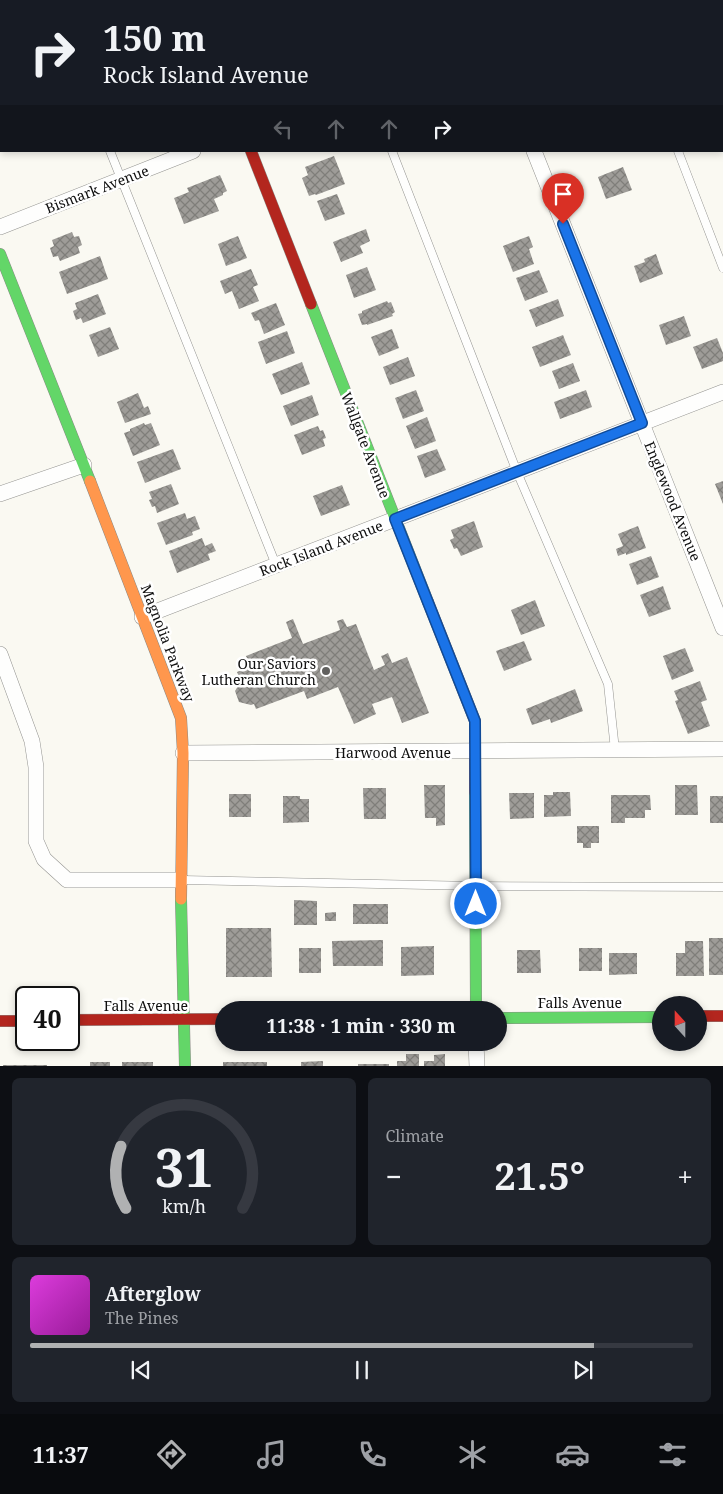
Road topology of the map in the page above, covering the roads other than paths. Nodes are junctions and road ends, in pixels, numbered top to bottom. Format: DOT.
graph roads {
  1 [pos="110,152"];
  2 [pos="191,152"];
  3 [pos="251,152"];
  4 [pos="392,152"];
  5 [pos="534,152"];
  6 [pos="678,152"];
  7 [pos="121,180"];
  8 [pos="0,227"];
  9 [pos="0,254"];
  10 [pos="723,268"];
  11 [pos="723,392"];
  12 [pos="642,423"];
  13 [pos="84,465"];
  14 [pos="517,472"];
  15 [pos="0,494"];
  16 [pos="395,519"];
  17 [pos="276,565"];
  18 [pos="142,617"];
  19 [pos="723,628"];
  20 [pos="0,654"];
  21 [pos="723,749"];
  22 [pos="615,750"];
  23 [pos="475,751"];
  24 [pos="183,753"];
  25 [pos="181,880"];
  26 [pos="476,886"];
  27 [pos="723,887"];
  28 [pos="476,1001"];
  29 [pos="652,1016"];
  30 [pos="708,1016"];
  31 [pos="723,1016"];
  32 [pos="507,1018"];
  33 [pos="215,1019"];
  34 [pos="80,1020"];
  35 [pos="184,1020"];
  36 [pos="0,1021"];
  37 [pos="15,1021"];
  38 [pos="476,1051"];
  39 [pos="185,1066"];
  40 [pos="477,1066"];
  1 -- 7 [label="lane"];
  2 -- 7 [label="street, Bismark Avenue"];
  3 -- 16 [label="street, Wallgate Avenue"];
  4 -- 14 [label="lane"];
  5 -- 12 [label="street, Englewood Avenue"];
  6 -- 10 [label="lane"];
  7 -- 8 [label="street, Bismark Avenue"];
  7 -- 17 [label="lane"];
  9 -- 13 [label="street, Magnolia Parkway"];
  11 -- 12 [label="street, Rock Island Avenue"];
  12 -- 14 [label="street, Rock Island Avenue"];
  12 -- 19 [label="street, Englewood Avenue"];
  13 -- 15 [label="street"];
  13 -- 18 [label="street, Magnolia Parkway"];
  14 -- 16 [label="street, Rock Island Avenue"];
  14 -- 22 [label="lane"];
  16 -- 17 [label="street, Rock Island Avenue"];
  16 -- 23 [label="street, Wallgate Avenue"];
  17 -- 18 [label="street, Rock Island Avenue"];
  18 -- 24 [label="street, Magnolia Parkway"];
  20 -- 25 [label="street"];
  21 -- 22 [label="street, Harwood Avenue"];
  22 -- 23 [label="street, Harwood Avenue"];
  23 -- 24 [label="street, Harwood Avenue"];
  23 -- 26 [label="street, Wallgate Avenue"];
  24 -- 25 [label="street, Magnolia Parkway"];
  25 -- 26 [label="lane"];
  25 -- 35 [label="street, Magnolia Parkway"];
  26 -- 27 [label="lane"];
  26 -- 28 [label="street, Wallgate Avenue"];
  29 -- 32 [label="street, Falls Avenue"];
  30 -- 31 [label="street"];
  33 -- 35 [label="street, Falls Avenue"];
  34 -- 35 [label="street, Falls Avenue"];
  35 -- 39 [label="street, Magnolia Parkway"];
  36 -- 37 [label="street"];
  38 -- 40 [label="street"];
}
